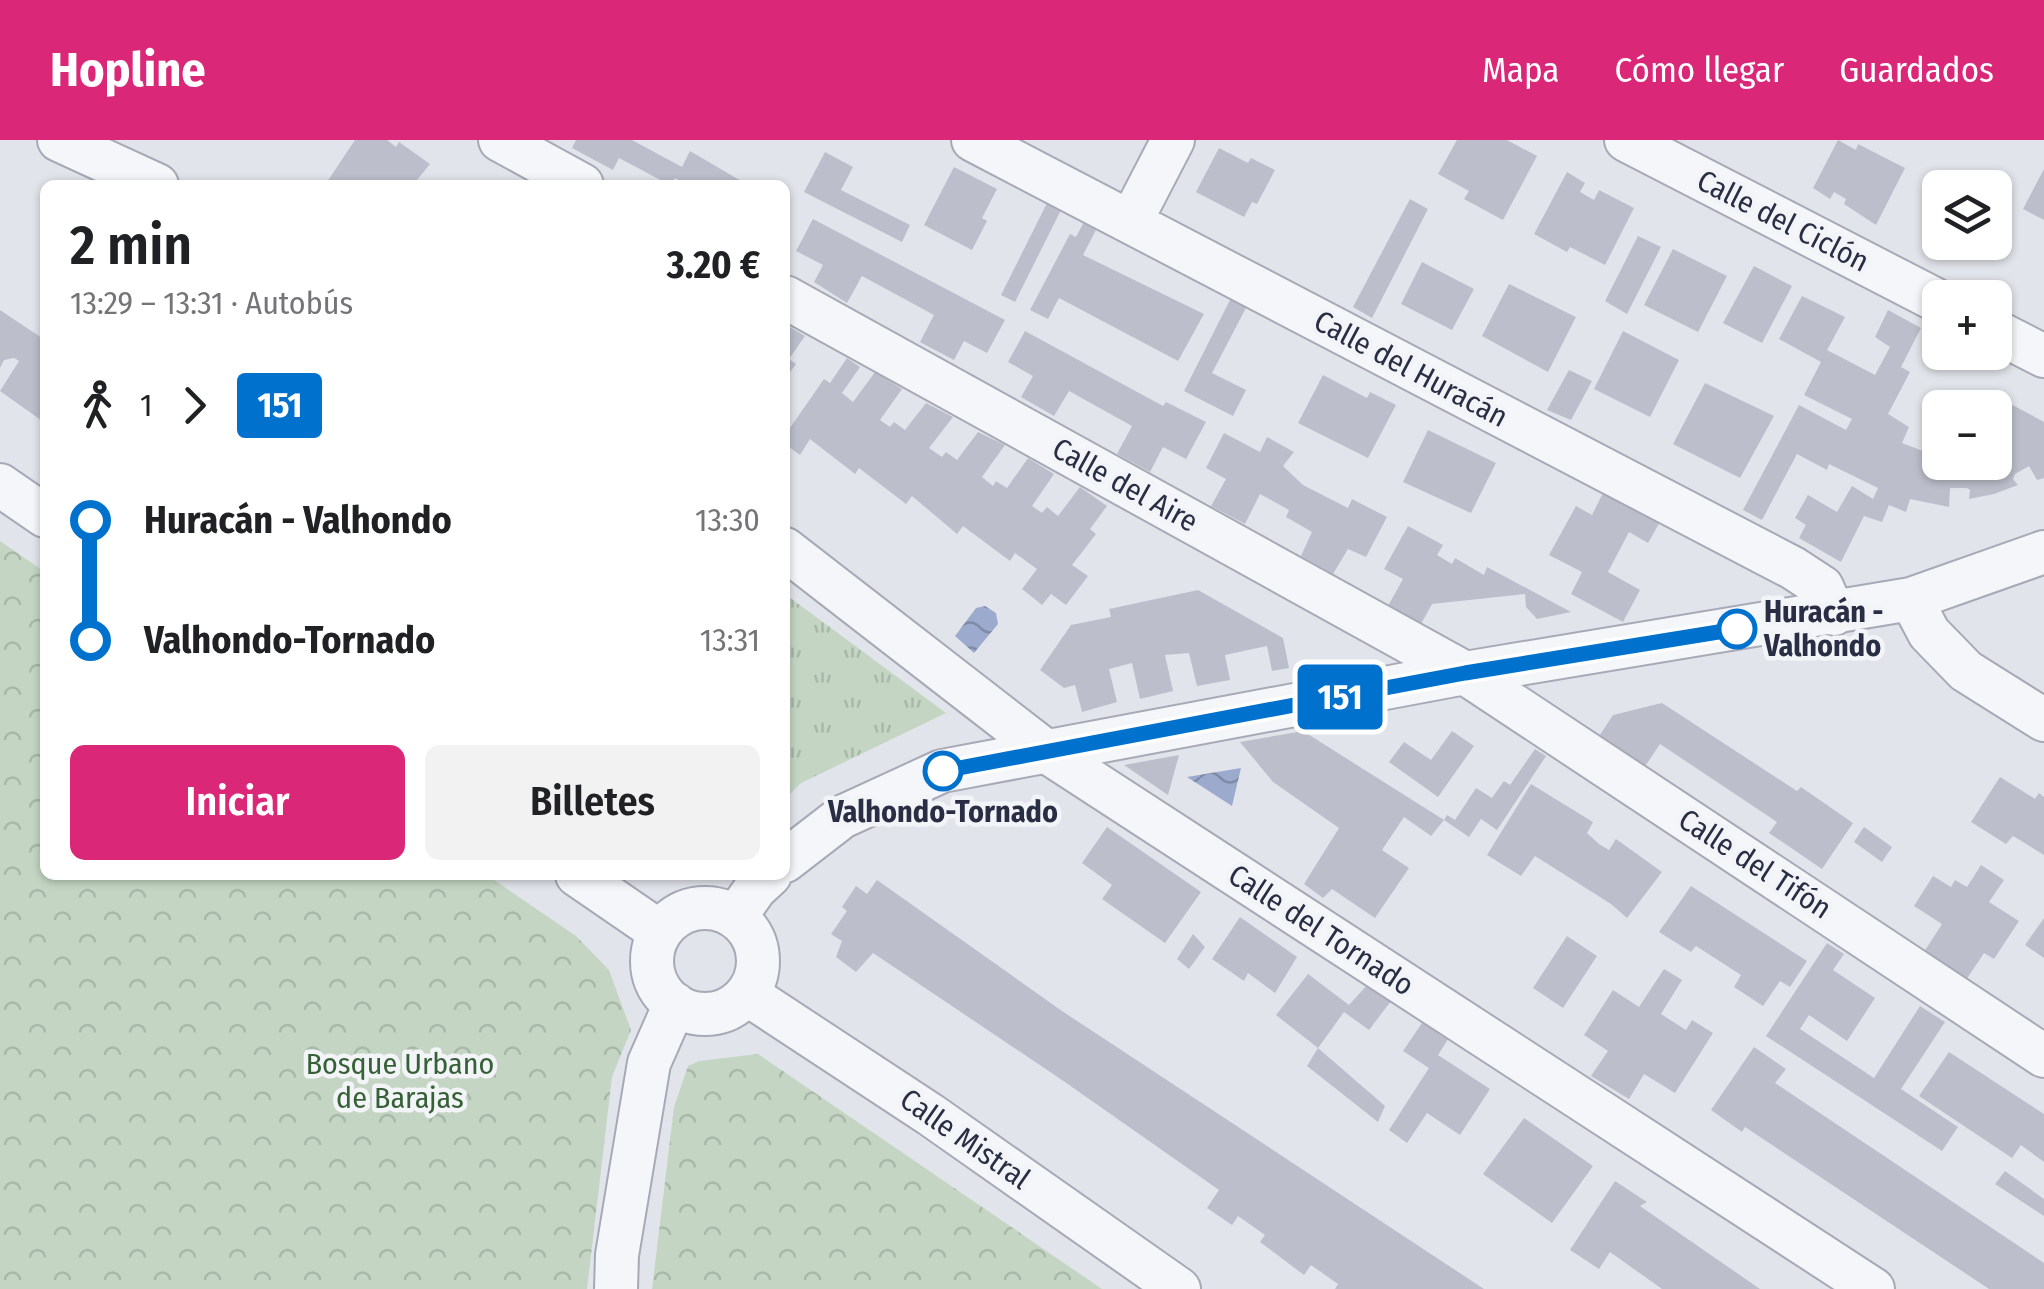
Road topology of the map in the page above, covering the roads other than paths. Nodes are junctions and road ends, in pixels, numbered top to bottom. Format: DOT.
graph roads {
  1 [pos="59,140"];
  2 [pos="500,140"];
  3 [pos="973,140"];
  4 [pos="1173,140"];
  5 [pos="1626,140"];
  6 [pos="146,180"];
  7 [pos="573,180"];
  8 [pos="1131,220"];
  9 [pos="1922,293"];
  10 [pos="790,300"];
  11 [pos="2012,340"];
  12 [pos="2044,356"];
  13 [pos="0,486"];
  14 [pos="40,513"];
  15 [pos="2044,552"];
  16 [pos="790,553"];
  17 [pos="1910,599"];
  18 [pos="1834,614"];
  19 [pos="1465,673"];
  20 [pos="2044,720"];
  21 [pos="1047,752"];
  22 [pos="790,856"];
  23 [pos="584,880"];
  24 [pos="765,880"];
  25 [pos="736,916"];
  26 [pos="660,932"];
  27 [pos="747,994"];
  28 [pos="675,1004"];
  29 [pos="2044,1056"];
  30 [pos="616,1289"];
  31 [pos="1179,1289"];
  32 [pos="1873,1289"];
  1 -- 6 [label="street"];
  2 -- 7 [label="street"];
  3 -- 8 [label="street, Calle del Huracán"];
  4 -- 8 [label="street"];
  5 -- 9 [label="street, Calle del Ciclón"];
  8 -- 18 [label="street, Calle del Huracán"];
  10 -- 19 [label="street, Calle del Aire"];
  11 -- 12 [label="street"];
  13 -- 14 [label="street"];
  15 -- 17 [label="street"];
  16 -- 21 [label="street, Calle del Tornado"];
  17 -- 18 [label="street"];
  17 -- 20 [label="street"];
  18 -- 19 [label="street"];
  19 -- 21 [label="street"];
  19 -- 29 [label="street, Calle del Tifón"];
  21 -- 22 [label="street"];
  21 -- 32 [label="street, Calle del Tornado"];
  23 -- 26 [label="street"];
  24 -- 25 [label="street"];
  25 -- 26 [label="street"];
  25 -- 27 [label="street"];
  26 -- 28 [label="street"];
  27 -- 28 [label="street"];
  27 -- 31 [label="street, Calle Mistral"];
  28 -- 30 [label="street"];
}
